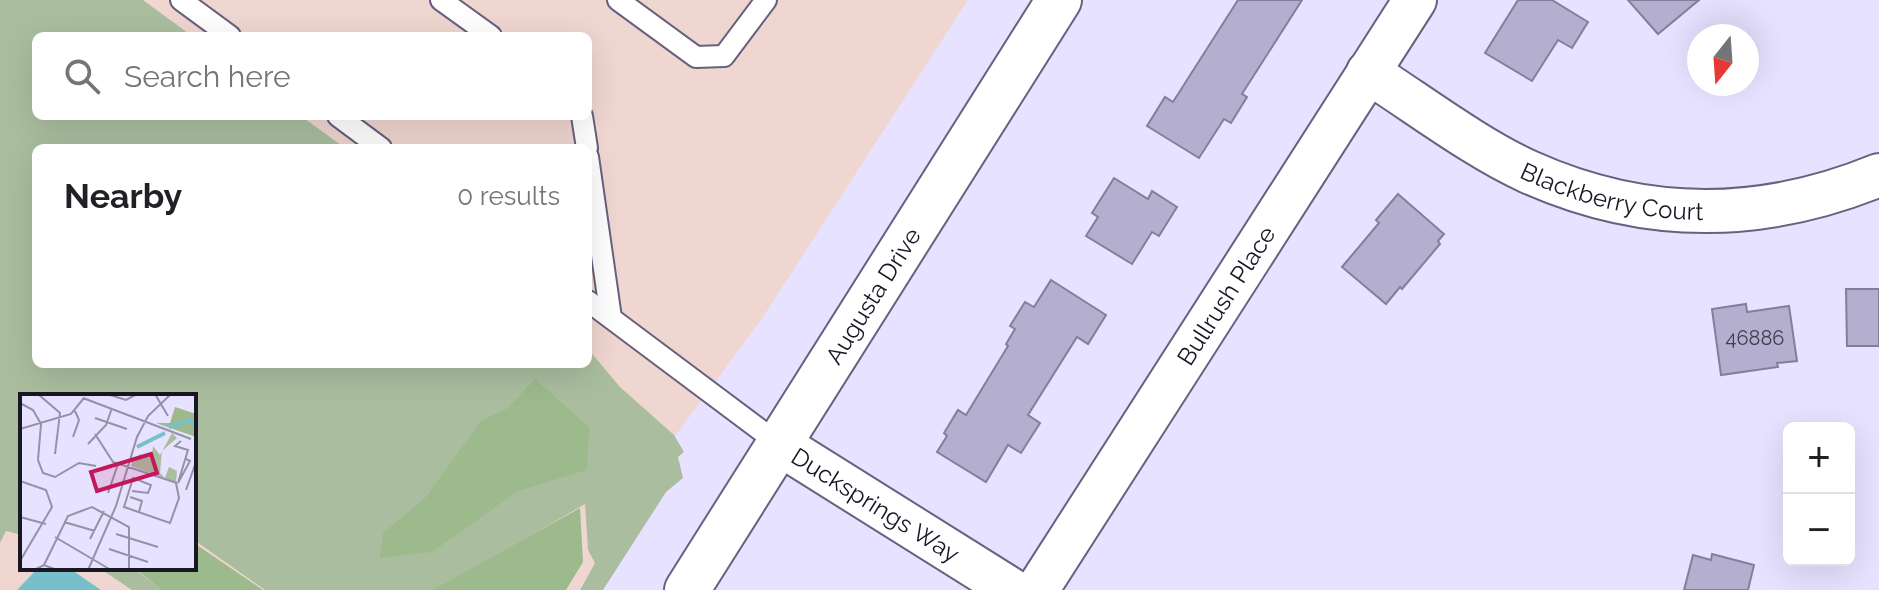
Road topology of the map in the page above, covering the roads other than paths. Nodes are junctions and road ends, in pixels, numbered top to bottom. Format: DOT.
graph roads {
  1 [pos="181,0"];
  2 [pos="441,0"];
  3 [pos="618,0"];
  4 [pos="766,0"];
  5 [pos="1059,0"];
  6 [pos="1415,0"];
  7 [pos="225,32"];
  8 [pos="485,32"];
  9 [pos="1368,72"];
  10 [pos="343,120"];
  11 [pos="583,120"];
  12 [pos="376,144"];
  13 [pos="586,144"];
  14 [pos="1879,175"];
  15 [pos="592,185"];
  16 [pos="592,304"];
  17 [pos="611,318"];
  18 [pos="779,444"];
  19 [pos="687,590"];
  20 [pos="1012,590"];
  21 [pos="1037,590"];
  1 -- 7 [label="lane"];
  2 -- 8 [label="lane"];
  3 -- 4 [label="lane"];
  5 -- 18 [label="street, Augusta Drive"];
  6 -- 9 [label="street, Bullrush Place"];
  9 -- 14 [label="street, Blackberry Court"];
  9 -- 21 [label="street, Bullrush Place"];
  10 -- 12 [label="lane"];
  11 -- 13 [label="lane"];
  15 -- 17 [label="lane"];
  16 -- 17 [label="lane"];
  17 -- 18 [label="lane"];
  18 -- 19 [label="street, Augusta Drive"];
  18 -- 20 [label="street, Ducksprings Way"];
}
